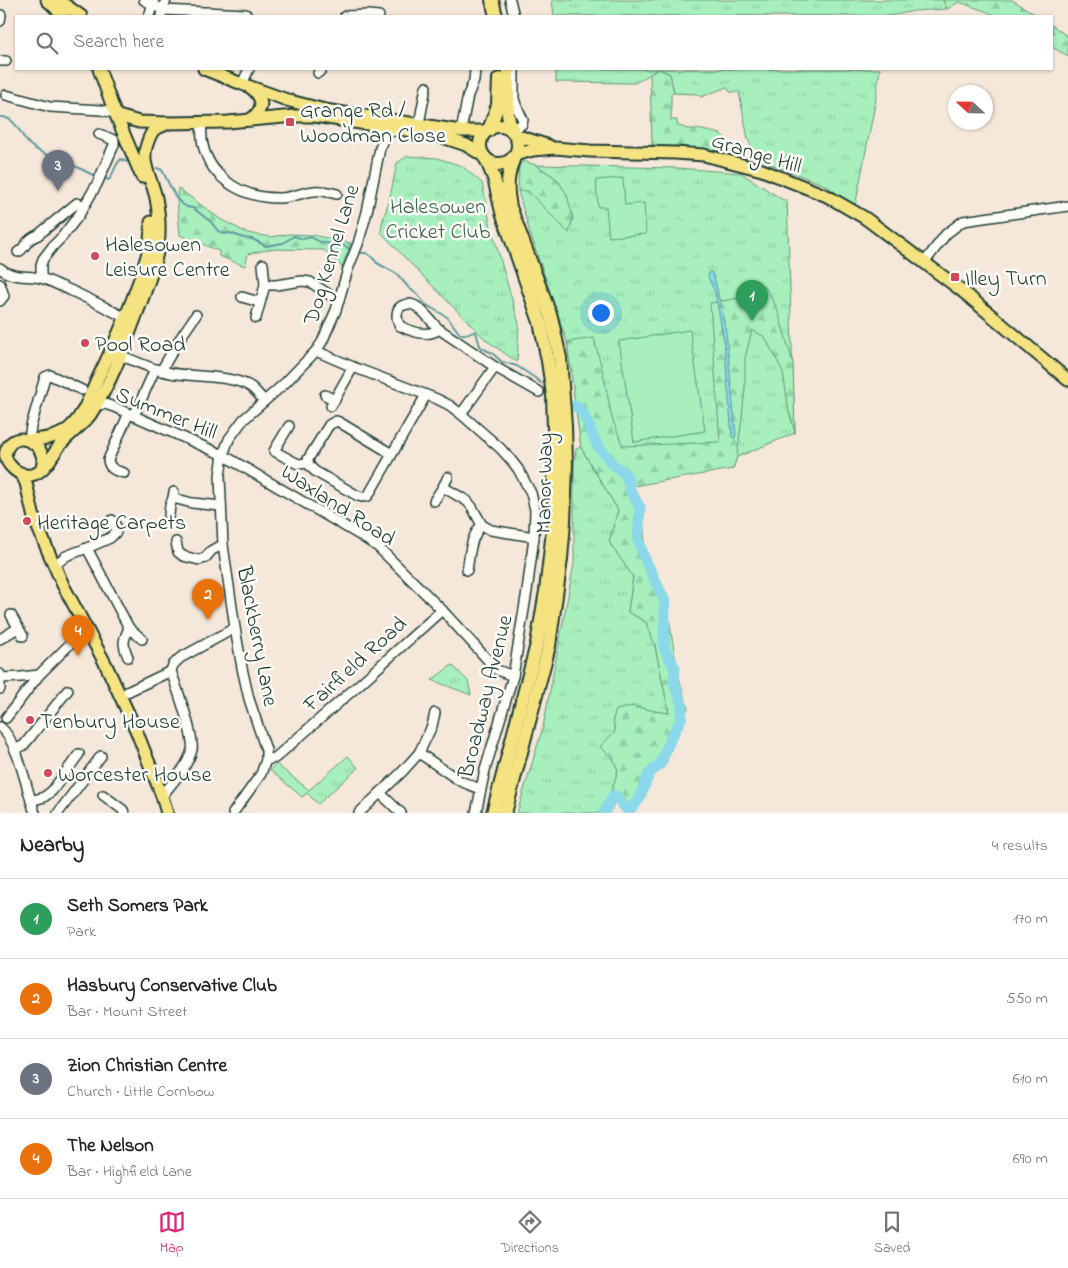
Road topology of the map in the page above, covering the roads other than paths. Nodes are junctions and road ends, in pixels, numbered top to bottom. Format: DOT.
graph roads {
  1 [pos="166,0"];
  2 [pos="492,0"];
  3 [pos="501,0"];
  4 [pos="510,0"];
  5 [pos="50,1"];
  6 [pos="150,1"];
  7 [pos="162,13"];
  8 [pos="246,14"];
  9 [pos="63,15"];
  10 [pos="79,15"];
  11 [pos="149,15"];
  12 [pos="496,15"];
  13 [pos="504,15"];
  14 [pos="514,15"];
  15 [pos="99,70"];
  16 [pos="207,70"];
  17 [pos="248,70"];
  18 [pos="475,70"];
  19 [pos="500,70"];
  20 [pos="508,70"];
  21 [pos="514,70"];
  22 [pos="245,85"];
  23 [pos="511,85"];
  24 [pos="428,93"];
  25 [pos="6,96"];
  26 [pos="116,114"];
  27 [pos="250,120"];
  28 [pos="168,123"];
  29 [pos="202,123"];
  30 [pos="419,124"];
  31 [pos="403,130"];
  32 [pos="488,130"];
  33 [pos="461,131"];
  34 [pos="513,132"];
  35 [pos="100,134"];
  36 [pos="555,148"];
  37 [pos="514,156"];
  38 [pos="485,158"];
  39 [pos="336,194"];
  40 [pos="84,206"];
  41 [pos="1068,206"];
  42 [pos="38,235"];
  43 [pos="53,246"];
  44 [pos="18,252"];
  45 [pos="924,263"];
  46 [pos="263,264"];
  47 [pos="1,276"];
  48 [pos="41,278"];
  49 [pos="265,285"];
  50 [pos="242,297"];
  51 [pos="0,301"];
  52 [pos="339,301"];
  53 [pos="260,302"];
  54 [pos="196,315"];
  55 [pos="256,318"];
  56 [pos="129,319"];
  57 [pos="439,329"];
  58 [pos="316,351"];
  59 [pos="115,355"];
  60 [pos="353,367"];
  61 [pos="496,367"];
  62 [pos="158,370"];
  63 [pos="1068,380"];
  64 [pos="82,390"];
  65 [pos="539,392"];
  66 [pos="325,395"];
  67 [pos="426,395"];
  68 [pos="264,401"];
  69 [pos="96,405"];
  70 [pos="132,414"];
  71 [pos="462,414"];
  72 [pos="289,426"];
  73 [pos="27,440"];
  74 [pos="3,452"];
  75 [pos="392,454"];
  76 [pos="223,455"];
  77 [pos="0,463"];
  78 [pos="308,463"];
  79 [pos="17,471"];
  80 [pos="40,471"];
  81 [pos="124,474"];
  82 [pos="448,477"];
  83 [pos="442,488"];
  84 [pos="30,500"];
  85 [pos="434,501"];
  86 [pos="221,506"];
  87 [pos="169,515"];
  88 [pos="112,520"];
  89 [pos="482,525"];
  90 [pos="534,537"];
  91 [pos="176,542"];
  92 [pos="223,546"];
  93 [pos="87,548"];
  94 [pos="459,559"];
  95 [pos="54,566"];
  96 [pos="442,610"];
  97 [pos="11,615"];
  98 [pos="86,628"];
  99 [pos="129,628"];
  100 [pos="234,628"];
  101 [pos="0,639"];
  102 [pos="142,639"];
  103 [pos="128,657"];
  104 [pos="171,671"];
  105 [pos="0,674"];
  106 [pos="39,675"];
  107 [pos="513,676"];
  108 [pos="1,678"];
  109 [pos="0,689"];
  110 [pos="68,690"];
  111 [pos="127,692"];
  112 [pos="435,713"];
  113 [pos="6,718"];
  114 [pos="0,727"];
  115 [pos="15,750"];
  116 [pos="419,753"];
  117 [pos="79,754"];
  118 [pos="100,756"];
  119 [pos="266,760"];
  120 [pos="480,789"];
  121 [pos="380,792"];
  122 [pos="103,795"];
  123 [pos="162,796"];
  124 [pos="31,801"];
  125 [pos="163,812"];
  126 [pos="35,813"];
  127 [pos="58,813"];
  128 [pos="124,813"];
  129 [pos="232,813"];
  130 [pos="359,813"];
  131 [pos="401,813"];
  132 [pos="476,813"];
  133 [pos="493,813"];
  134 [pos="505,813"];
  1 -- 7 [label="street"];
  2 -- 12 [label="highway"];
  3 -- 13 [label="highway"];
  4 -- 14 [label="street"];
  5 -- 9 [label="main road"];
  5 -- 10 [label="main road"];
  6 -- 7 [label="street"];
  6 -- 11 [label="street"];
  7 -- 8 [label="street"];
  15 -- 26 [label="main road"];
  16 -- 22 [label="main road"];
  17 -- 22 [label="street"];
  18 -- 33 [label="street"];
  19 -- 32 [label="highway"];
  20 -- 23 [label="highway"];
  21 -- 23 [label="street"];
  22 -- 27 [label="main road"];
  22 -- 30 [label="main road"];
  23 -- 34 [label="highway"];
  24 -- 30 [label="street"];
  25 -- 26 [label="street"];
  26 -- 28 [label="main road"];
  26 -- 56 [label="main road"];
  27 -- 29 [label="main road"];
  27 -- 31 [label="main road"];
  28 -- 29 [label="main road"];
  28 -- 56 [label="main road"];
  29 -- 39 [label="street"];
  30 -- 33 [label="main road"];
  31 -- 38 [label="main road"];
  31 -- 52 [label="street, Dog Kennel Lane"];
  32 -- 33 [label="main road"];
  32 -- 34 [label="highway"];
  32 -- 38 [label="highway"];
  34 -- 36 [label="main road, Grange Hill"];
  34 -- 37 [label="highway"];
  35 -- 40 [label="street"];
  36 -- 37 [label="main road, Grange Hill"];
  36 -- 45 [label="main road, Grange Hill"];
  37 -- 38 [label="highway"];
  37 -- 134 [label="highway, Manor Way"];
  38 -- 133 [label="highway, Manor Way"];
  40 -- 42 [label="street"];
  40 -- 43 [label="street"];
  41 -- 45 [label="street"];
  42 -- 43 [label="street"];
  42 -- 44 [label="street"];
  43 -- 48 [label="street"];
  45 -- 63 [label="main road, Grange Hill"];
  46 -- 49 [label="street"];
  47 -- 48 [label="street"];
  47 -- 51 [label="street"];
  48 -- 56 [label="street"];
  49 -- 52 [label="street"];
  49 -- 53 [label="street"];
  50 -- 53 [label="street"];
  52 -- 58 [label="street, Dog Kennel Lane"];
  53 -- 55 [label="street"];
  54 -- 62 [label="street"];
  56 -- 59 [label="main road"];
  57 -- 57 [label="street"];
  57 -- 61 [label="street"];
  58 -- 60 [label="street, Broadway Avenue"];
  58 -- 68 [label="street, Dog Kennel Lane"];
  59 -- 62 [label="street"];
  59 -- 69 [label="main road"];
  59 -- 73 [label="main road"];
  60 -- 66 [label="street"];
  60 -- 67 [label="street, Broadway Avenue"];
  61 -- 65 [label="street"];
  61 -- 71 [label="street"];
  62 -- 68 [label="street"];
  62 -- 70 [label="street"];
  64 -- 73 [label="street, Summer Hill"];
  67 -- 71 [label="street, Broadway Avenue"];
  67 -- 75 [label="street"];
  68 -- 76 [label="street, Dog Kennel Lane"];
  69 -- 70 [label="street, Summer Hill"];
  69 -- 80 [label="main road"];
  70 -- 76 [label="street, Summer Hill"];
  70 -- 81 [label="street"];
  71 -- 90 [label="street, Broadway Avenue"];
  72 -- 78 [label="street"];
  73 -- 74 [label="main road"];
  73 -- 80 [label="main road"];
  74 -- 79 [label="main road"];
  75 -- 78 [label="street"];
  75 -- 78 [label="street"];
  76 -- 86 [label="street, Blackberry Lane"];
  76 -- 96 [label="street, Waxland Road"];
  77 -- 79 [label="main road"];
  79 -- 80 [label="main road"];
  79 -- 84 [label="main road"];
  80 -- 84 [label="main road"];
  82 -- 83 [label="street"];
  83 -- 85 [label="street"];
  83 -- 89 [label="street"];
  84 -- 95 [label="main road"];
  86 -- 87 [label="street"];
  86 -- 92 [label="street, Blackberry Lane"];
  88 -- 93 [label="street"];
  89 -- 90 [label="street"];
  89 -- 94 [label="street"];
  90 -- 107 [label="street, Broadway Avenue"];
  91 -- 92 [label="street"];
  92 -- 100 [label="street, Blackberry Lane"];
  93 -- 95 [label="street"];
  93 -- 99 [label="street"];
  95 -- 98 [label="main road"];
  96 -- 107 [label="street, Waxland Road"];
  96 -- 119 [label="street, Fairfield Road"];
  97 -- 101 [label="street"];
  98 -- 106 [label="street"];
  98 -- 123 [label="main road"];
  99 -- 102 [label="street"];
  99 -- 103 [label="street"];
  100 -- 104 [label="street"];
  100 -- 119 [label="street, Blackberry Lane"];
  104 -- 111 [label="street"];
  104 -- 123 [label="street"];
  105 -- 108 [label="street"];
  106 -- 108 [label="street"];
  106 -- 113 [label="street"];
  107 -- 120 [label="street, Broadway Avenue"];
  108 -- 109 [label="street"];
  110 -- 115 [label="street"];
  112 -- 116 [label="street"];
  114 -- 115 [label="street"];
  115 -- 124 [label="street"];
  116 -- 120 [label="street"];
  116 -- 121 [label="street"];
  117 -- 124 [label="street"];
  118 -- 127 [label="street"];
  119 -- 129 [label="street"];
  120 -- 132 [label="street, Broadway Avenue"];
  121 -- 130 [label="street"];
  121 -- 131 [label="street"];
  122 -- 128 [label="street"];
  123 -- 125 [label="main road"];
  124 -- 126 [label="street"];
}
